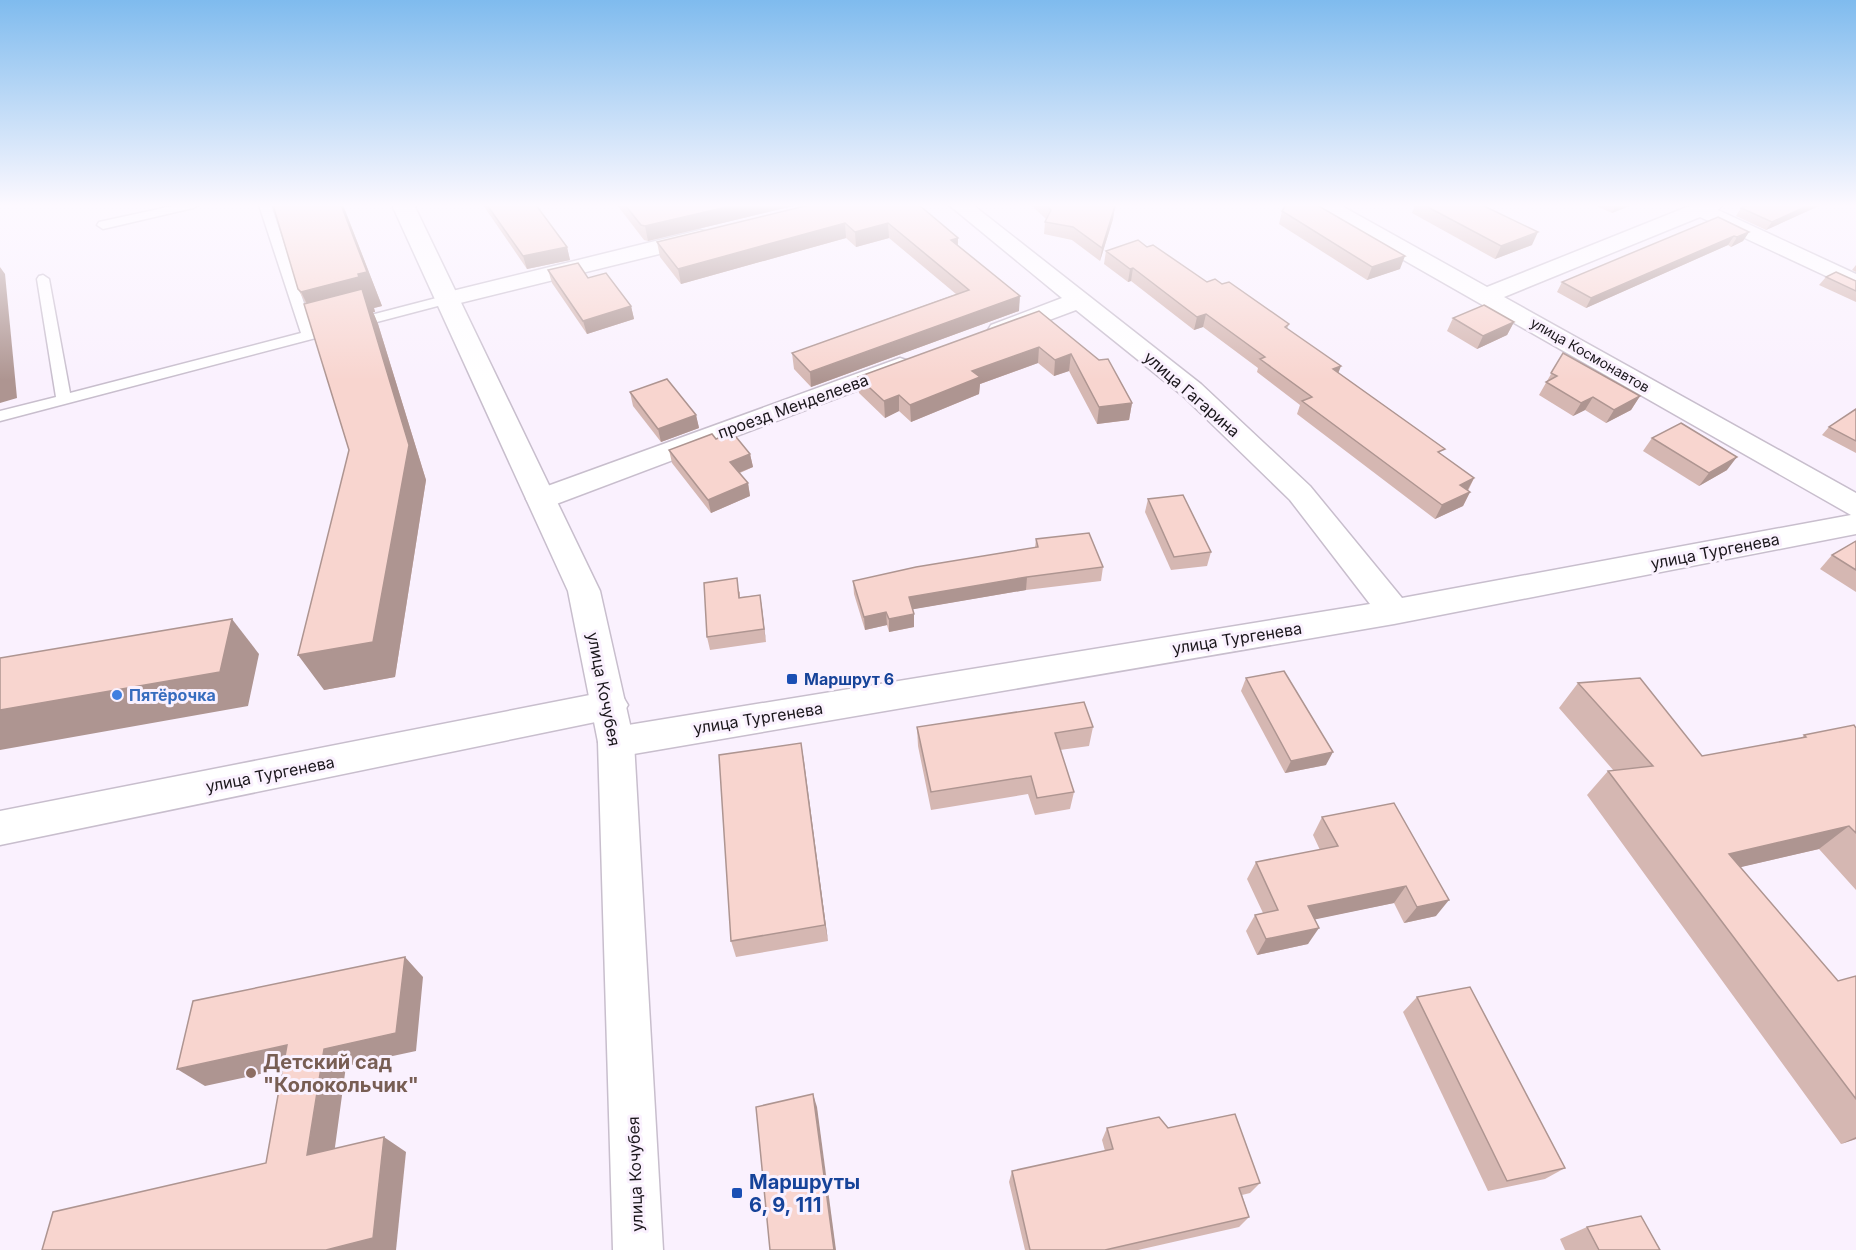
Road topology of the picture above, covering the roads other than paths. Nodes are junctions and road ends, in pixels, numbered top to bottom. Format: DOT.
graph roads {
  1 [pos="284,263"];
  2 [pos="431,263"];
  3 [pos="595,263"];
  4 [pos="1034,263"];
  5 [pos="1428,263"];
  6 [pos="1564,263"];
  7 [pos="1815,263"];
  8 [pos="43,279"];
  9 [pos="1856,283"];
  10 [pos="1486,296"];
  11 [pos="448,299"];
  12 [pos="1080,300"];
  13 [pos="308,335"];
  14 [pos="979,338"];
  15 [pos="922,358"];
  16 [pos="64,399"];
  17 [pos="0,416"];
  18 [pos="541,499"];
  19 [pos="1856,506"];
  20 [pos="1856,524"];
  21 [pos="1394,612"];
  22 [pos="610,705"];
  23 [pos="616,742"];
  24 [pos="0,828"];
  25 [pos="638,1250"];
  1 -- 13 [label="lane"];
  2 -- 11 [label="street, улица Кочубея"];
  3 -- 11 [label="street"];
  4 -- 12 [label="street, улица Гагарина"];
  5 -- 10 [label="street, улица Космонавтов"];
  6 -- 10 [label="street"];
  7 -- 9 [label="street"];
  8 -- 16 [label="lane"];
  10 -- 19 [label="street, улица Космонавтов"];
  11 -- 13 [label="lane"];
  11 -- 18 [label="street, улица Кочубея"];
  12 -- 14 [label="street"];
  12 -- 21 [label="street, улица Гагарина"];
  13 -- 16 [label="lane"];
  15 -- 18 [label="street, проезд Менделеева"];
  16 -- 17 [label="lane"];
  18 -- 22 [label="street, улица Кочубея"];
  20 -- 21 [label="street, улица Тургенева"];
  21 -- 23 [label="street, улица Тургенева"];
  22 -- 23 [label="street, улица Кочубея"];
  22 -- 24 [label="street, улица Тургенева"];
  23 -- 25 [label="street, улица Кочубея"];
}
